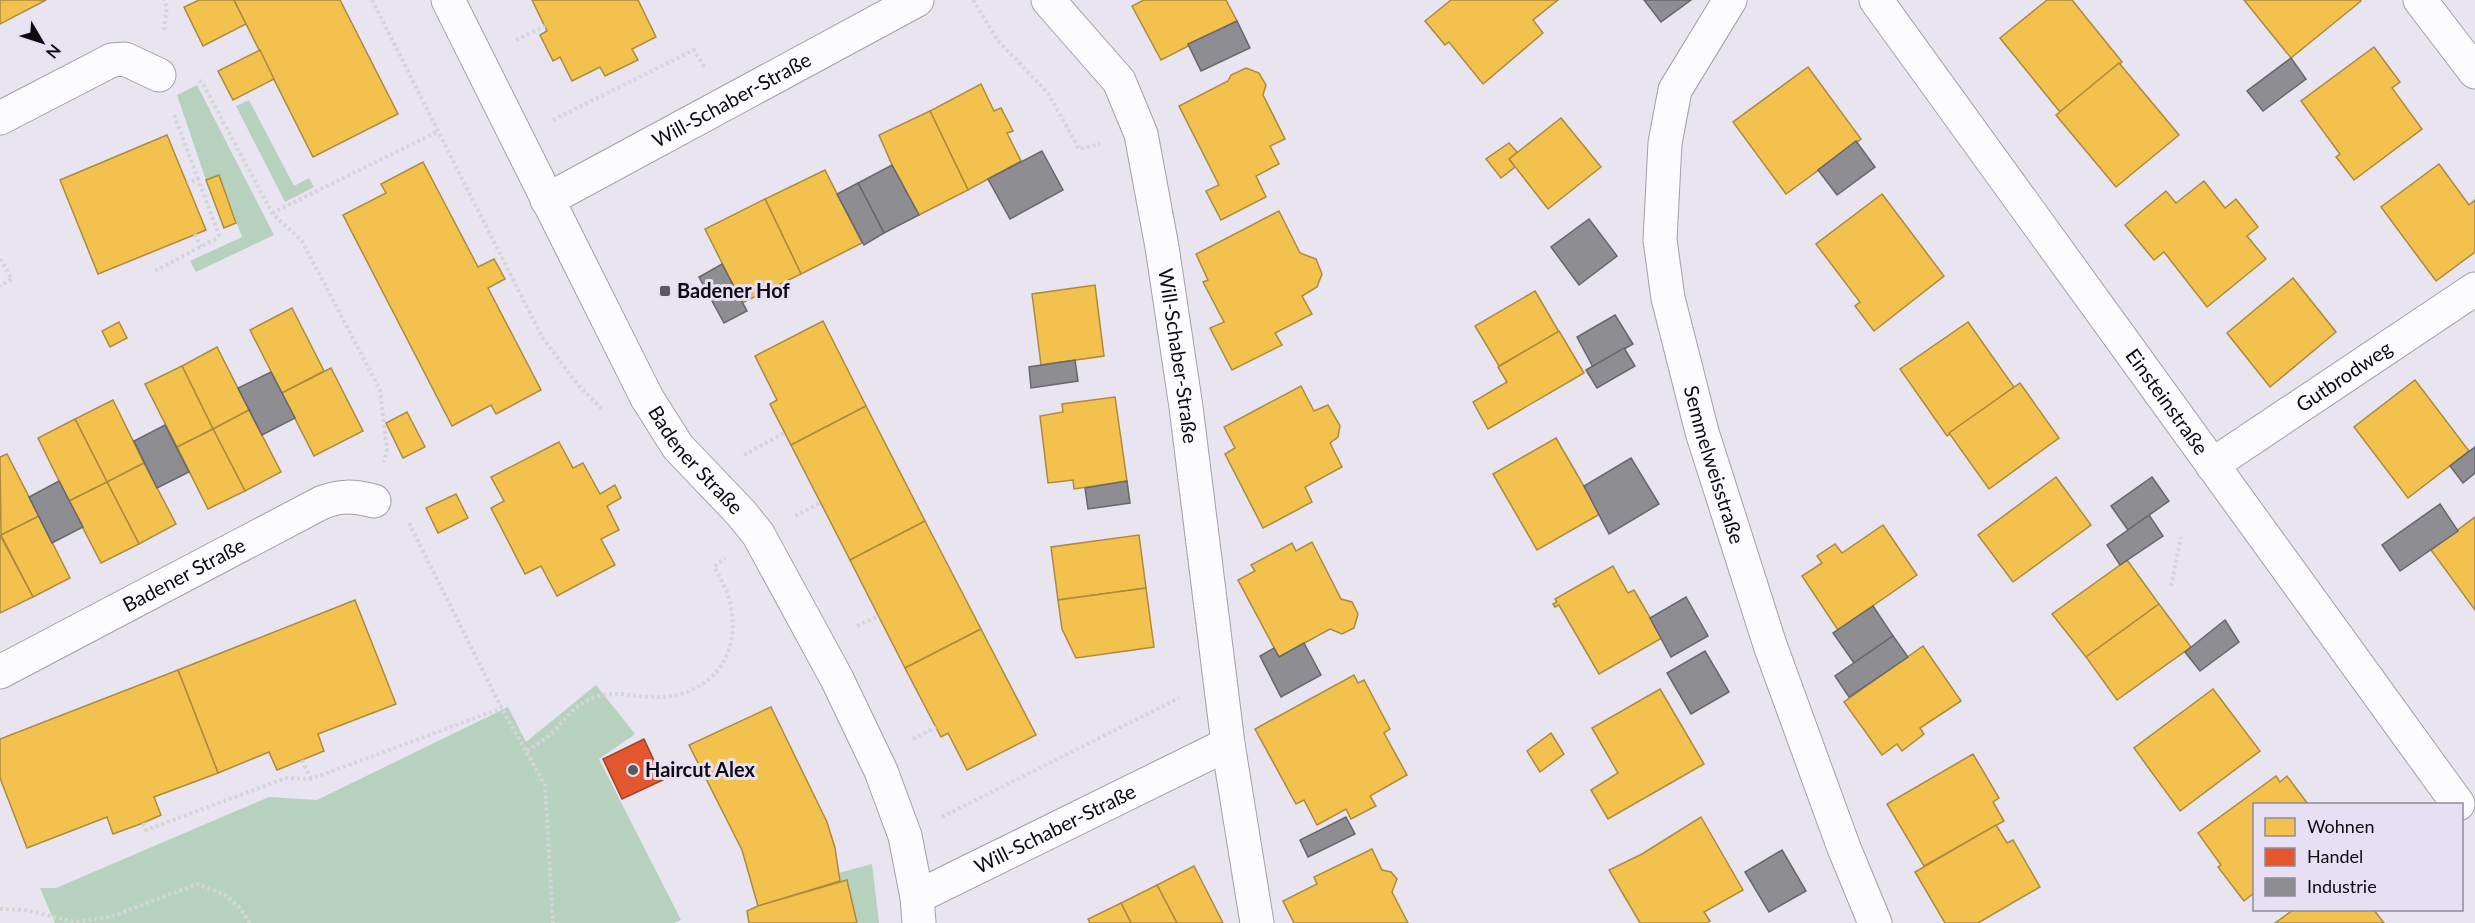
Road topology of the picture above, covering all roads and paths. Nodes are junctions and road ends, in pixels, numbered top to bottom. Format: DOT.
graph roads {
  1 [pos="164,0"];
  2 [pos="372,0"];
  3 [pos="448,0"];
  4 [pos="916,0"];
  5 [pos="974,0"];
  6 [pos="1048,0"];
  7 [pos="1730,0"];
  8 [pos="1876,0"];
  9 [pos="2420,0"];
  10 [pos="2475,72"];
  11 [pos="159,75"];
  12 [pos="726,104"];
  13 [pos="0,118"];
  14 [pos="439,131"];
  15 [pos="1141,134"];
  16 [pos="518,138"];
  17 [pos="198,179"];
  18 [pos="187,183"];
  19 [pos="547,201"];
  20 [pos="272,213"];
  21 [pos="195,234"];
  22 [pos="201,247"];
  23 [pos="0,259"];
  24 [pos="155,271"];
  25 [pos="0,286"];
  26 [pos="2475,289"];
  27 [pos="610,417"];
  28 [pos="2212,465"];
  29 [pos="374,501"];
  30 [pos="758,534"];
  31 [pos="2181,537"];
  32 [pos="2171,586"];
  33 [pos="0,672"];
  34 [pos="1220,677"];
  35 [pos="502,708"];
  36 [pos="1228,744"];
  37 [pos="527,751"];
  38 [pos="302,760"];
  39 [pos="311,779"];
  40 [pos="2457,803"];
  41 [pos="2463,810"];
  42 [pos="143,823"];
  43 [pos="2475,828"];
  44 [pos="905,836"];
  45 [pos="0,909"];
  46 [pos="918,910"];
  47 [pos="47,915"];
  48 [pos="50,923"];
  49 [pos="250,923"];
  50 [pos="553,923"];
  51 [pos="1257,923"];
  52 [pos="1875,923"];
  1 -- 11 [label="path"];
  2 -- 14 [label="path"];
  3 -- 16 [label="street, Badener Straße"];
  4 -- 12 [label="street, Will-Schaber-Straße"];
  5 -- 15 [label="path"];
  6 -- 15 [label="street, Will-Schaber-Straße"];
  7 -- 52 [label="street, Semmelweisstraße"];
  8 -- 28 [label="street, Einsteinstraße"];
  9 -- 10 [label="street"];
  11 -- 13 [label="street"];
  11 -- 17 [label="path"];
  11 -- 20 [label="path"];
  12 -- 16 [label="path"];
  12 -- 19 [label="street, Will-Schaber-Straße"];
  14 -- 20 [label="path"];
  14 -- 27 [label="path"];
  15 -- 34 [label="street, Will-Schaber-Straße"];
  16 -- 19 [label="street, Badener Straße"];
  17 -- 18 [label="path"];
  17 -- 22 [label="path"];
  19 -- 30 [label="street, Badener Straße"];
  20 -- 29 [label="path"];
  21 -- 22 [label="path"];
  22 -- 24 [label="path"];
  23 -- 25 [label="path"];
  26 -- 28 [label="street, Gutbrodweg"];
  28 -- 40 [label="street, Einsteinstraße"];
  29 -- 33 [label="street, Badener Straße"];
  29 -- 35 [label="path"];
  30 -- 37 [label="path"];
  30 -- 44 [label="street, Badener Straße"];
  31 -- 32 [label="path"];
  34 -- 36 [label="street, Will-Schaber-Straße"];
  34 -- 44 [label="path"];
  35 -- 37 [label="path"];
  35 -- 39 [label="path"];
  36 -- 46 [label="street, Will-Schaber-Straße"];
  36 -- 51 [label="street, Will-Schaber-Straße"];
  37 -- 50 [label="path"];
  38 -- 39 [label="path"];
  39 -- 42 [label="path"];
  41 -- 43 [label="street"];
  44 -- 46 [label="street, Badener Straße"];
  45 -- 47 [label="path"];
  47 -- 48 [label="path"];
  47 -- 49 [label="path"];
}
